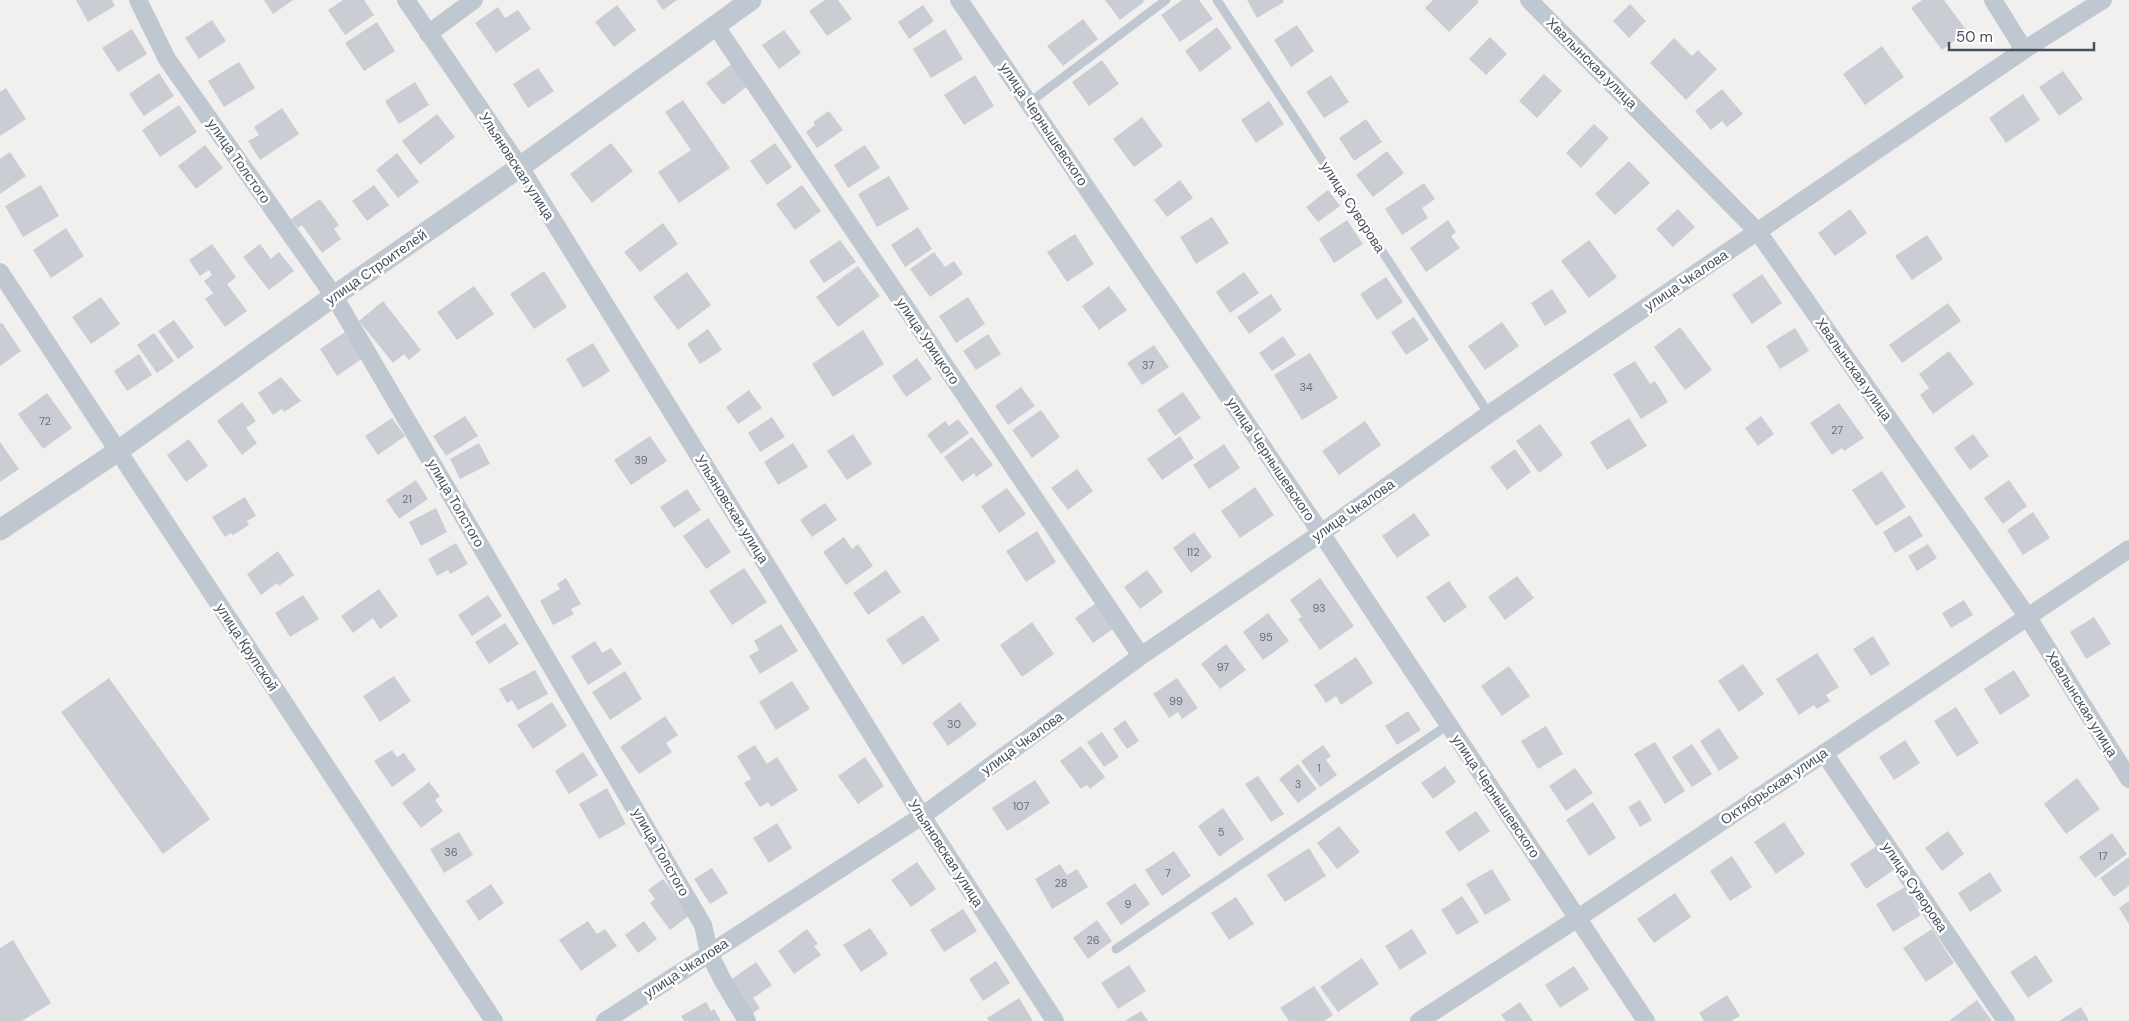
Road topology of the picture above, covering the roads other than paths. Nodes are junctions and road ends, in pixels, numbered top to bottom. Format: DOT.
graph roads {
  1 [pos="138,0"];
  2 [pos="406,0"];
  3 [pos="474,0"];
  4 [pos="751,0"];
  5 [pos="959,0"];
  6 [pos="1166,0"];
  7 [pos="1216,0"];
  8 [pos="1529,0"];
  9 [pos="1993,0"];
  10 [pos="2103,0"];
  11 [pos="715,25"];
  12 [pos="428,34"];
  13 [pos="2024,50"];
  14 [pos="1030,102"];
  15 [pos="520,167"];
  16 [pos="1758,232"];
  17 [pos="0,272"];
  18 [pos="334,296"];
  19 [pos="1489,414"];
  20 [pos="118,451"];
  21 [pos="0,530"];
  22 [pos="1321,533"];
  23 [pos="2129,550"];
  24 [pos="2027,616"];
  25 [pos="1141,656"];
  26 [pos="1448,725"];
  27 [pos="1824,753"];
  28 [pos="2129,780"];
  29 [pos="922,816"];
  30 [pos="1578,918"];
  31 [pos="1116,949"];
  32 [pos="709,953"];
  33 [pos="494,1021"];
  34 [pos="605,1021"];
  35 [pos="747,1021"];
  36 [pos="1055,1021"];
  37 [pos="1419,1021"];
  38 [pos="1646,1021"];
  39 [pos="2006,1021"];
  1 -- 18 [label="street, улица Толстого"];
  2 -- 12 [label="street, Ульяновская улица"];
  3 -- 12 [label="street"];
  4 -- 11 [label="street, улица Строителей"];
  5 -- 14 [label="street, улица Чернышевского"];
  6 -- 14 [label="lane"];
  7 -- 19 [label="lane, улица Суворова"];
  8 -- 16 [label="street, Хвалынская улица"];
  9 -- 13 [label="street"];
  10 -- 13 [label="street, улица Чкалова"];
  11 -- 15 [label="street, улица Строителей"];
  11 -- 25 [label="street, улица Урицкого"];
  12 -- 15 [label="street, Ульяновская улица"];
  13 -- 16 [label="street, улица Чкалова"];
  14 -- 22 [label="street, улица Чернышевского"];
  15 -- 18 [label="street, улица Строителей"];
  15 -- 29 [label="street, Ульяновская улица"];
  16 -- 19 [label="street, улица Чкалова"];
  16 -- 24 [label="street, Хвалынская улица"];
  17 -- 20 [label="street, улица Крупской"];
  18 -- 20 [label="street, улица Строителей"];
  18 -- 32 [label="street, улица Толстого"];
  19 -- 22 [label="street, улица Чкалова"];
  20 -- 21 [label="street, улица Строителей"];
  20 -- 33 [label="street, улица Крупской"];
  22 -- 25 [label="street, улица Чкалова"];
  22 -- 26 [label="street, улица Чернышевского"];
  23 -- 24 [label="street, Октябрьская улица"];
  24 -- 27 [label="street, Октябрьская улица"];
  24 -- 28 [label="street, Хвалынская улица"];
  25 -- 29 [label="street, улица Чкалова"];
  26 -- 30 [label="street, улица Чернышевского"];
  26 -- 31 [label="lane"];
  27 -- 30 [label="street, Октябрьская улица"];
  27 -- 39 [label="street, улица Суворова"];
  29 -- 32 [label="street, улица Чкалова"];
  29 -- 36 [label="street, Ульяновская улица"];
  30 -- 37 [label="street, Октябрьская улица"];
  30 -- 38 [label="street, улица Чернышевского"];
  32 -- 34 [label="street, улица Чкалова"];
  32 -- 35 [label="street, улица Толстого"];
}
